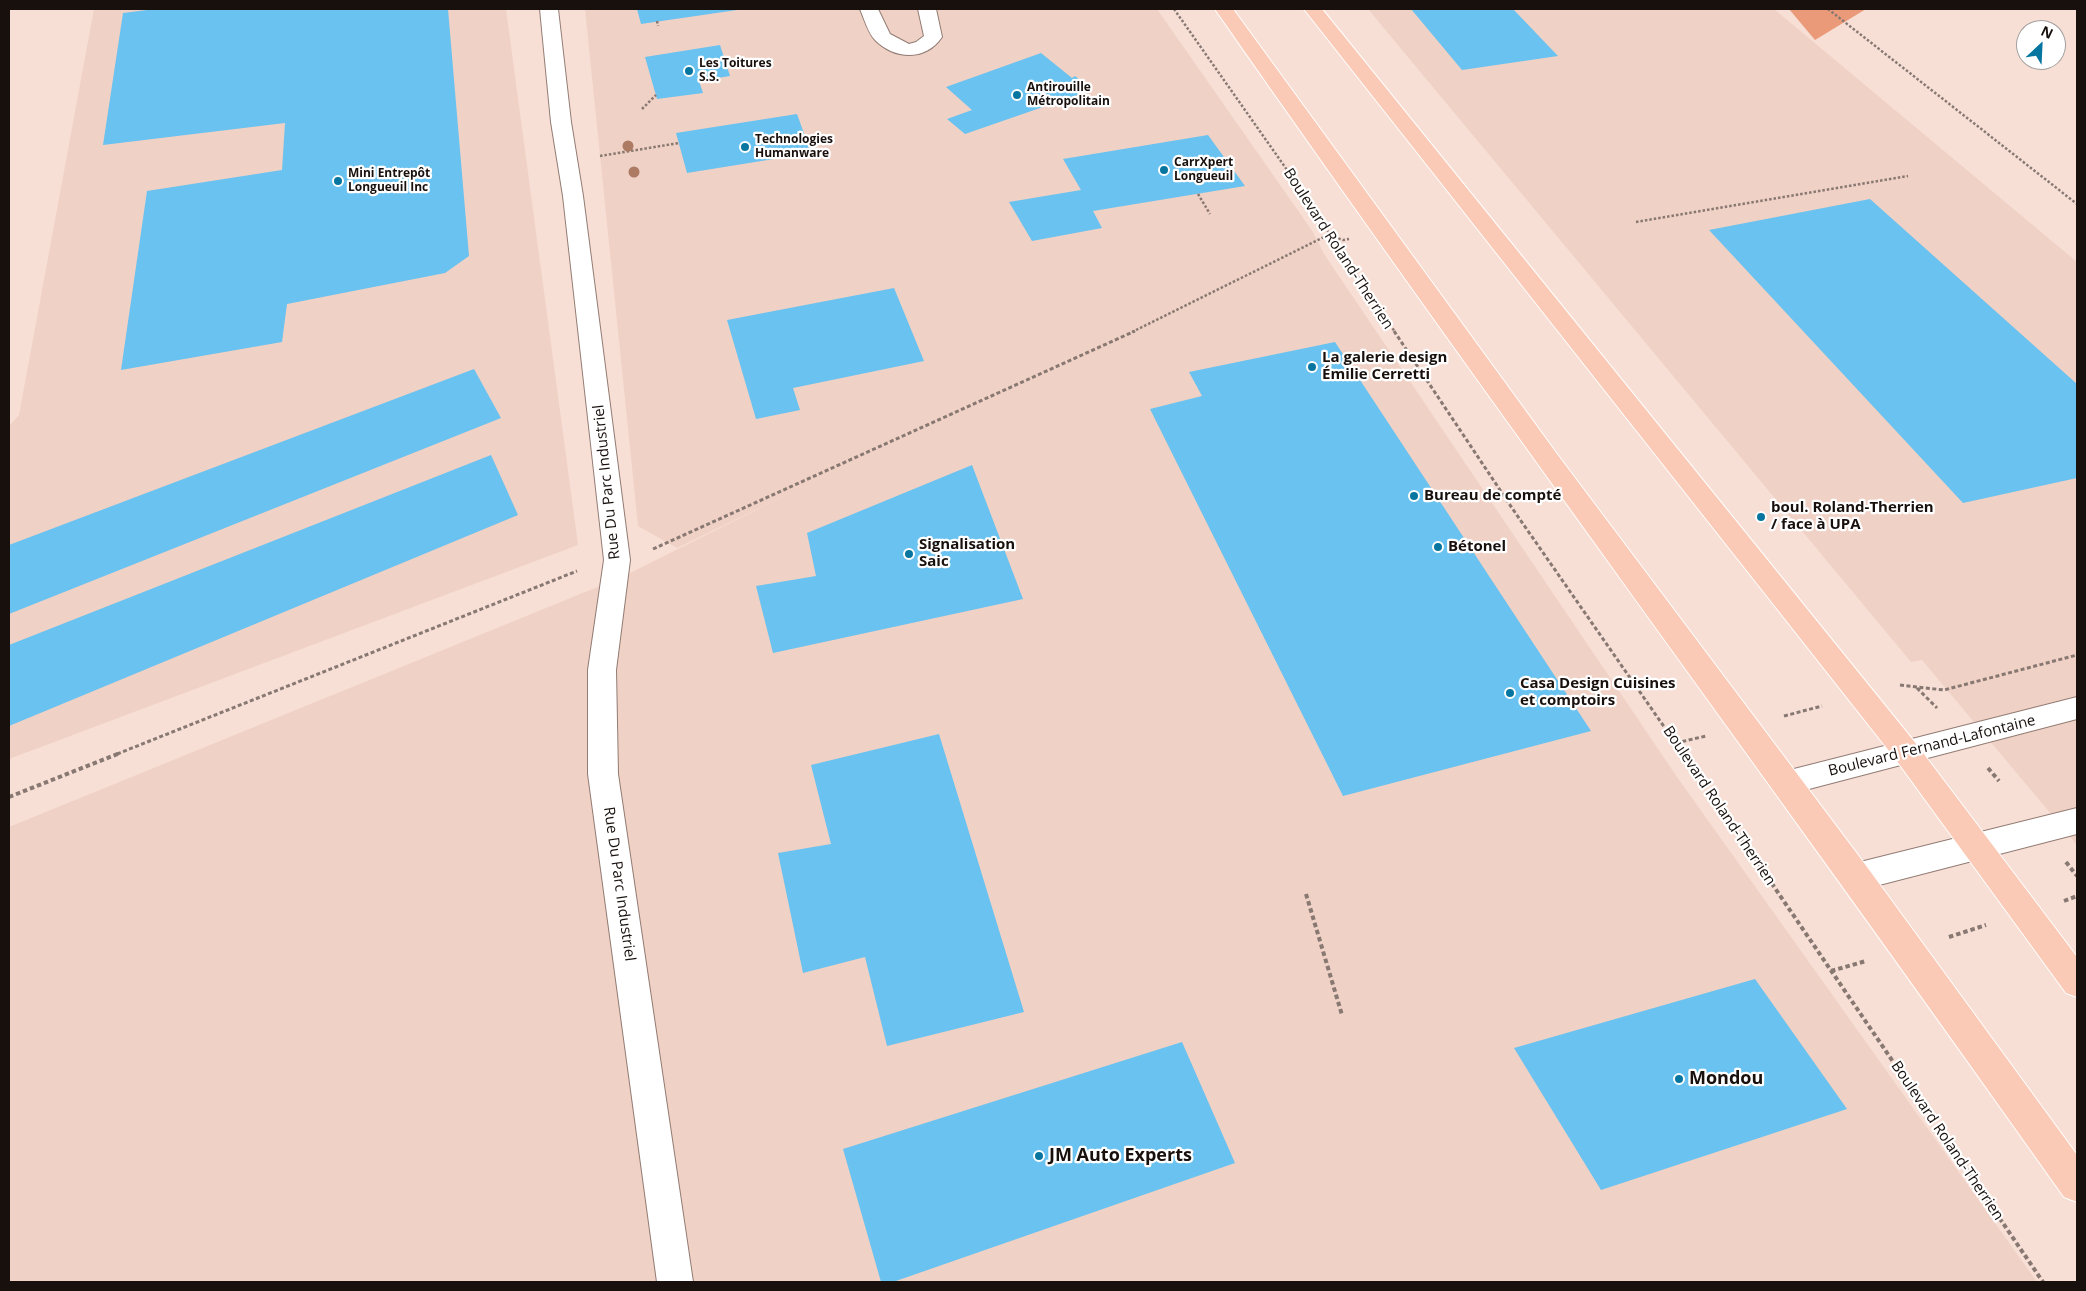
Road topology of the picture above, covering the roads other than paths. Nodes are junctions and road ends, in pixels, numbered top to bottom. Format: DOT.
graph roads {
  1 [pos="549,9"];
  2 [pos="869,9"];
  3 [pos="927,9"];
  4 [pos="1224,9"];
  5 [pos="1313,9"];
  6 [pos="2077,708"];
  7 [pos="1907,753"];
  8 [pos="1786,783"];
  9 [pos="2077,821"];
  10 [pos="1976,846"];
  11 [pos="1856,877"];
  12 [pos="2077,982"];
  13 [pos="2077,1184"];
  14 [pos="675,1282"];
  1 -- 14 [label="street, Rue Du Parc Industriel"];
  2 -- 3 [label="street"];
  4 -- 8 [label="main road"];
  5 -- 7 [label="main road"];
  6 -- 7 [label="street, Boulevard Fernand-Lafontaine"];
  7 -- 8 [label="street, Boulevard Fernand-Lafontaine"];
  7 -- 10 [label="main road"];
  8 -- 11 [label="main road"];
  9 -- 10 [label="street"];
  10 -- 11 [label="street"];
  10 -- 12 [label="main road"];
  11 -- 13 [label="main road"];
}
